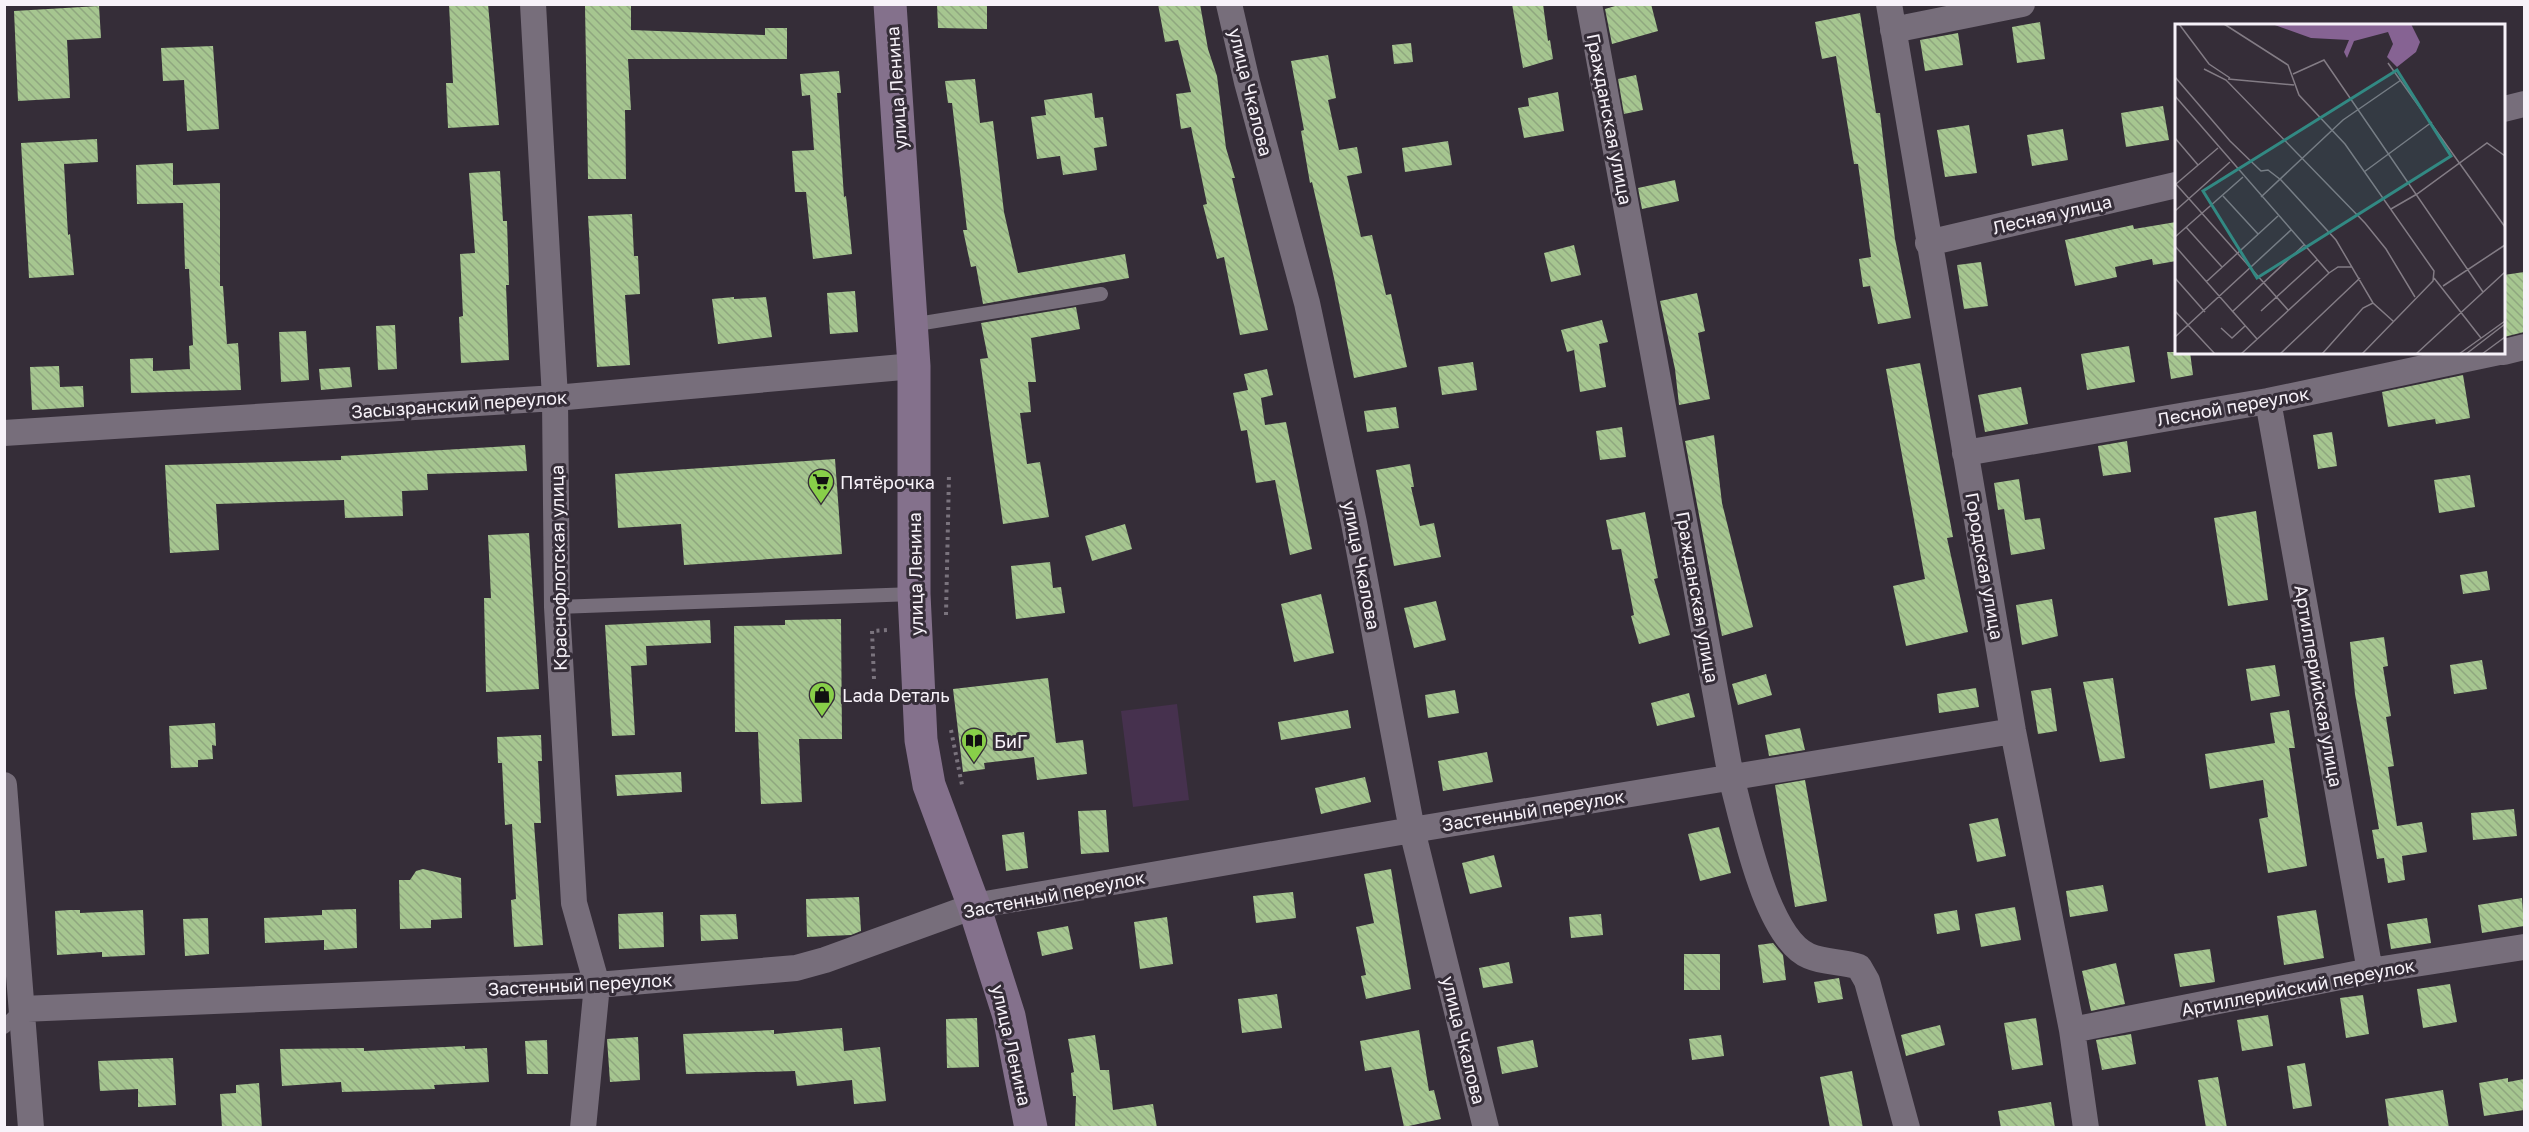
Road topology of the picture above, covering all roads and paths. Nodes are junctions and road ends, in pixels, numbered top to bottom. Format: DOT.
graph roads {
  1 [pos="533,4"];
  2 [pos="890,4"];
  3 [pos="1229,4"];
  4 [pos="1589,4"];
  5 [pos="1889,4"];
  6 [pos="2022,4"];
  7 [pos="1893,30"];
  8 [pos="2524,104"];
  9 [pos="2505,109"];
  10 [pos="2175,185"];
  11 [pos="1928,243"];
  12 [pos="1101,294"];
  13 [pos="911,326"];
  14 [pos="2524,347"];
  15 [pos="2505,351"];
  16 [pos="2491,354"];
  17 [pos="914,366"];
  18 [pos="555,398"];
  19 [pos="2268,400"];
  20 [pos="4,433"];
  21 [pos="1965,453"];
  22 [pos="949,474"];
  23 [pos="914,594"];
  24 [pos="556,607"];
  25 [pos="946,619"];
  26 [pos="951,727"];
  27 [pos="2013,731"];
  28 [pos="1731,777"];
  29 [pos="4,785"];
  30 [pos="962,785"];
  31 [pos="6,818"];
  32 [pos="1412,830"];
  33 [pos="974,906"];
  34 [pos="2524,947"];
  35 [pos="2370,971"];
  36 [pos="597,985"];
  37 [pos="13,1018"];
  38 [pos="2072,1030"];
  39 [pos="31,1128"];
  40 [pos="583,1128"];
  41 [pos="1031,1128"];
  42 [pos="1485,1128"];
  43 [pos="1906,1128"];
  44 [pos="2086,1128"];
  1 -- 18 [label="street, Краснофлотская улица"];
  2 -- 13 [label="main road, улица Ленина"];
  3 -- 32 [label="street, улица Чкалова"];
  4 -- 28 [label="street, Гражданская улица"];
  5 -- 7 [label="street, Городская улица"];
  6 -- 7 [label="street"];
  7 -- 11 [label="street, Городская улица"];
  8 -- 9 [label="street"];
  10 -- 11 [label="street, Лесная улица"];
  11 -- 21 [label="street, Городская улица"];
  12 -- 13 [label="lane"];
  13 -- 17 [label="main road, улица Ленина"];
  14 -- 15 [label="street, Лесной переулок"];
  16 -- 19 [label="street, Лесной переулок"];
  17 -- 18 [label="street, Засызранский переулок"];
  17 -- 23 [label="main road, улица Ленина"];
  18 -- 20 [label="street, Засызранский переулок"];
  18 -- 24 [label="street, Краснофлотская улица"];
  19 -- 21 [label="street, Лесной переулок"];
  19 -- 35 [label="street, Артиллерийская улица"];
  21 -- 27 [label="street, Городская улица"];
  22 -- 25 [label="path"];
  23 -- 24 [label="lane"];
  23 -- 33 [label="main road, улица Ленина"];
  24 -- 36 [label="street, Краснофлотская улица"];
  26 -- 30 [label="path"];
  27 -- 28 [label="street, Застенный переулок"];
  27 -- 38 [label="street, Городская улица"];
  28 -- 32 [label="street, Застенный переулок"];
  28 -- 43 [label="street, Гражданская улица"];
  29 -- 31 [label="street"];
  31 -- 37 [label="street"];
  32 -- 33 [label="street, Застенный переулок"];
  32 -- 42 [label="street, улица Чкалова"];
  33 -- 36 [label="street, Застенный переулок"];
  33 -- 41 [label="main road, улица Ленина"];
  34 -- 35 [label="street, Артиллерийский переулок"];
  35 -- 38 [label="street, Артиллерийский переулок"];
  36 -- 37 [label="street, Застенный переулок"];
  36 -- 40 [label="street, Краснофлотская улица"];
  37 -- 39 [label="street"];
  38 -- 44 [label="street, Городская улица"];
}
